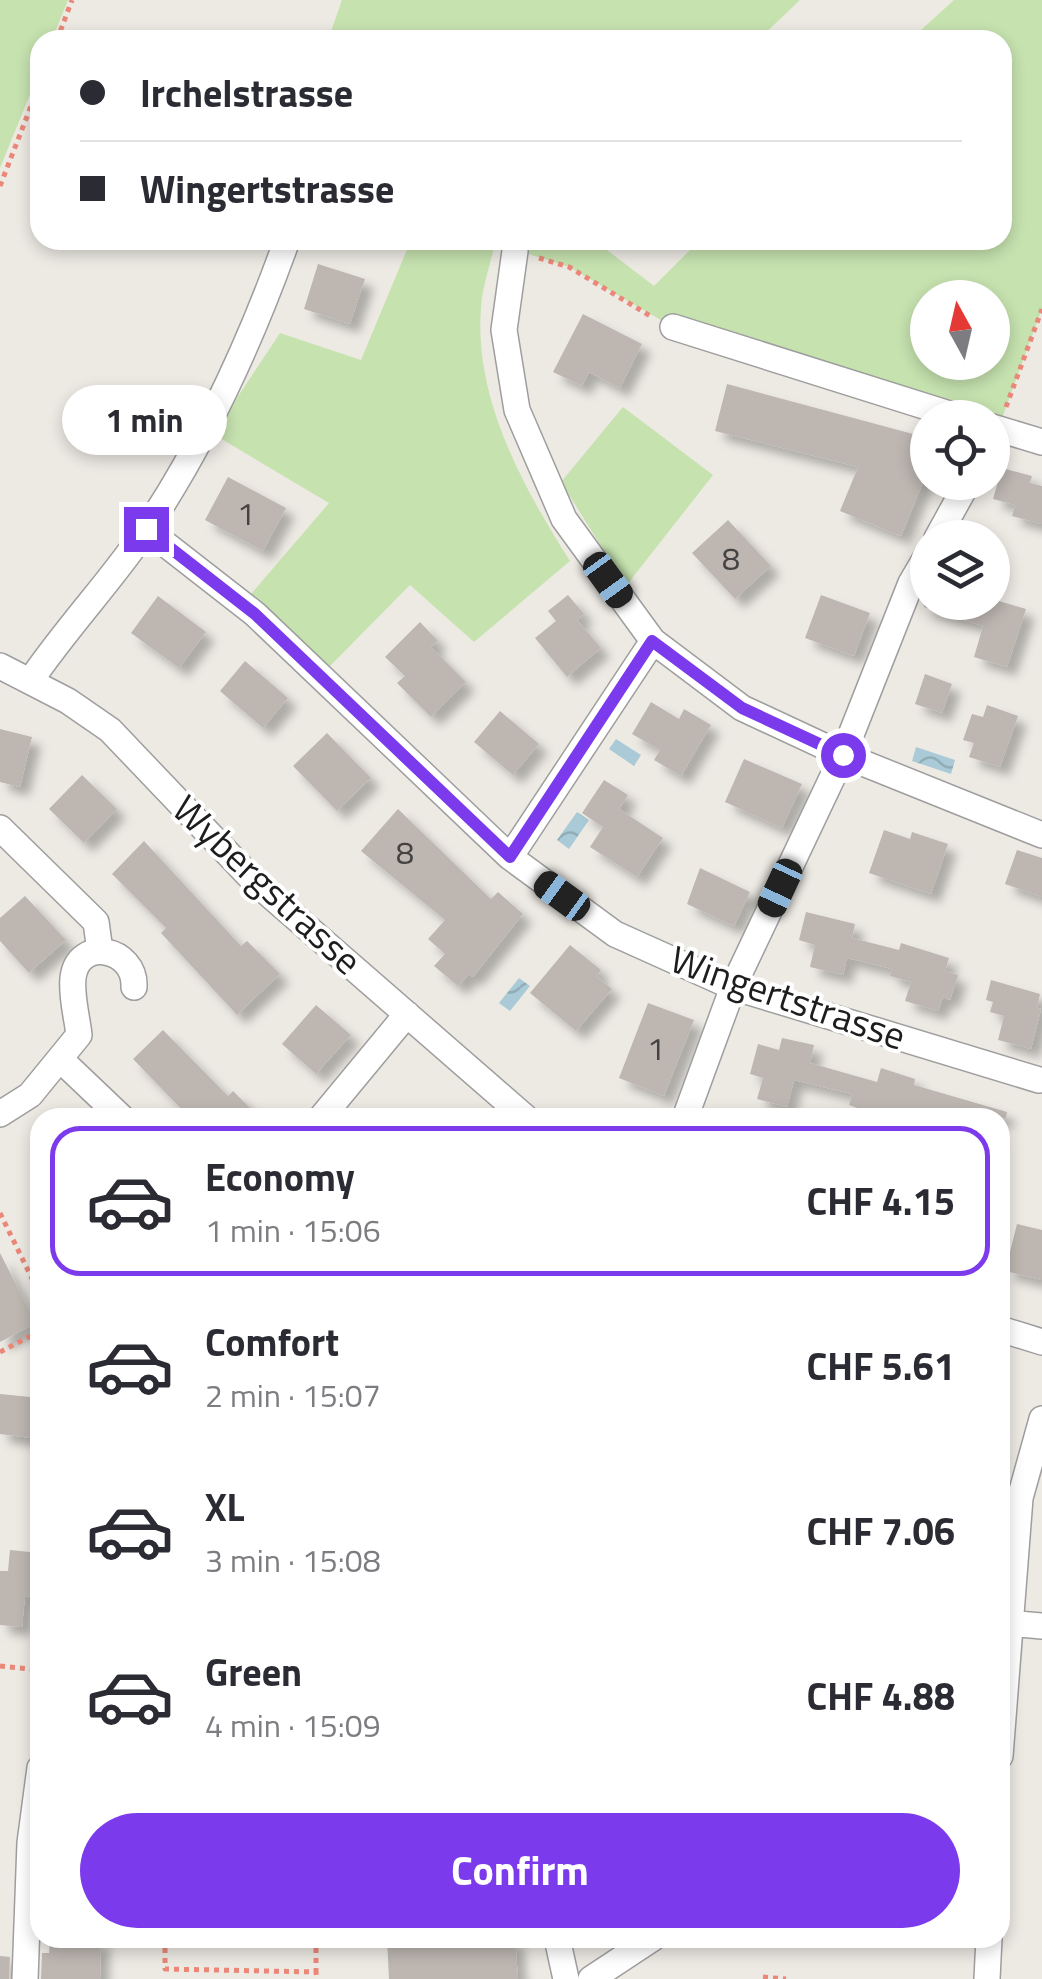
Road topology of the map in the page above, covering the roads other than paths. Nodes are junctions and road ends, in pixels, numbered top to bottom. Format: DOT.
graph roads {
  1 [pos="284,250"];
  2 [pos="515,250"];
  3 [pos="674,327"];
  4 [pos="910,402"];
  5 [pos="1010,435"];
  6 [pos="1042,442"];
  7 [pos="146,529"];
  8 [pos="910,586"];
  9 [pos="652,641"];
  10 [pos="0,666"];
  11 [pos="31,680"];
  12 [pos="843,755"];
  13 [pos="0,828"];
  14 [pos="1042,835"];
  15 [pos="510,857"];
  16 [pos="100,950"];
  17 [pos="134,987"];
  18 [pos="734,987"];
  19 [pos="407,1014"];
  20 [pos="60,1059"];
  21 [pos="1039,1080"];
  22 [pos="111,1108"];
  23 [pos="329,1108"];
  24 [pos="515,1108"];
  25 [pos="689,1108"];
  26 [pos="0,1114"];
  27 [pos="1010,1332"];
  28 [pos="1042,1342"];
  29 [pos="1042,1419"];
  30 [pos="1010,1602"];
  31 [pos="1010,1623"];
  32 [pos="1042,1626"];
  33 [pos="30,1842"];
  34 [pos="559,1948"];
  35 [pos="638,1948"];
  36 [pos="989,1948"];
  37 [pos="25,1979"];
  38 [pos="566,1979"];
  39 [pos="591,1979"];
  40 [pos="987,1979"];
  1 -- 7 [label="street"];
  2 -- 9 [label="street"];
  3 -- 4 [label="street"];
  5 -- 6 [label="street"];
  7 -- 11 [label="street"];
  7 -- 15 [label="street, Wingertstrasse"];
  8 -- 12 [label="street"];
  9 -- 12 [label="street"];
  9 -- 15 [label="street"];
  10 -- 11 [label="street, Wybergstrasse"];
  11 -- 19 [label="street, Wybergstrasse"];
  12 -- 14 [label="street"];
  12 -- 18 [label="street"];
  13 -- 16 [label="street"];
  15 -- 18 [label="street, Wingertstrasse"];
  16 -- 17 [label="street"];
  16 -- 20 [label="street"];
  18 -- 21 [label="street, Wingertstrasse"];
  18 -- 25 [label="street"];
  19 -- 23 [label="street"];
  19 -- 24 [label="street, Wybergstrasse"];
  20 -- 22 [label="street"];
  20 -- 26 [label="street"];
  27 -- 28 [label="street"];
  29 -- 30 [label="street"];
  31 -- 32 [label="street"];
  33 -- 37 [label="street"];
  34 -- 38 [label="street"];
  35 -- 39 [label="street"];
  36 -- 40 [label="street"];
}
